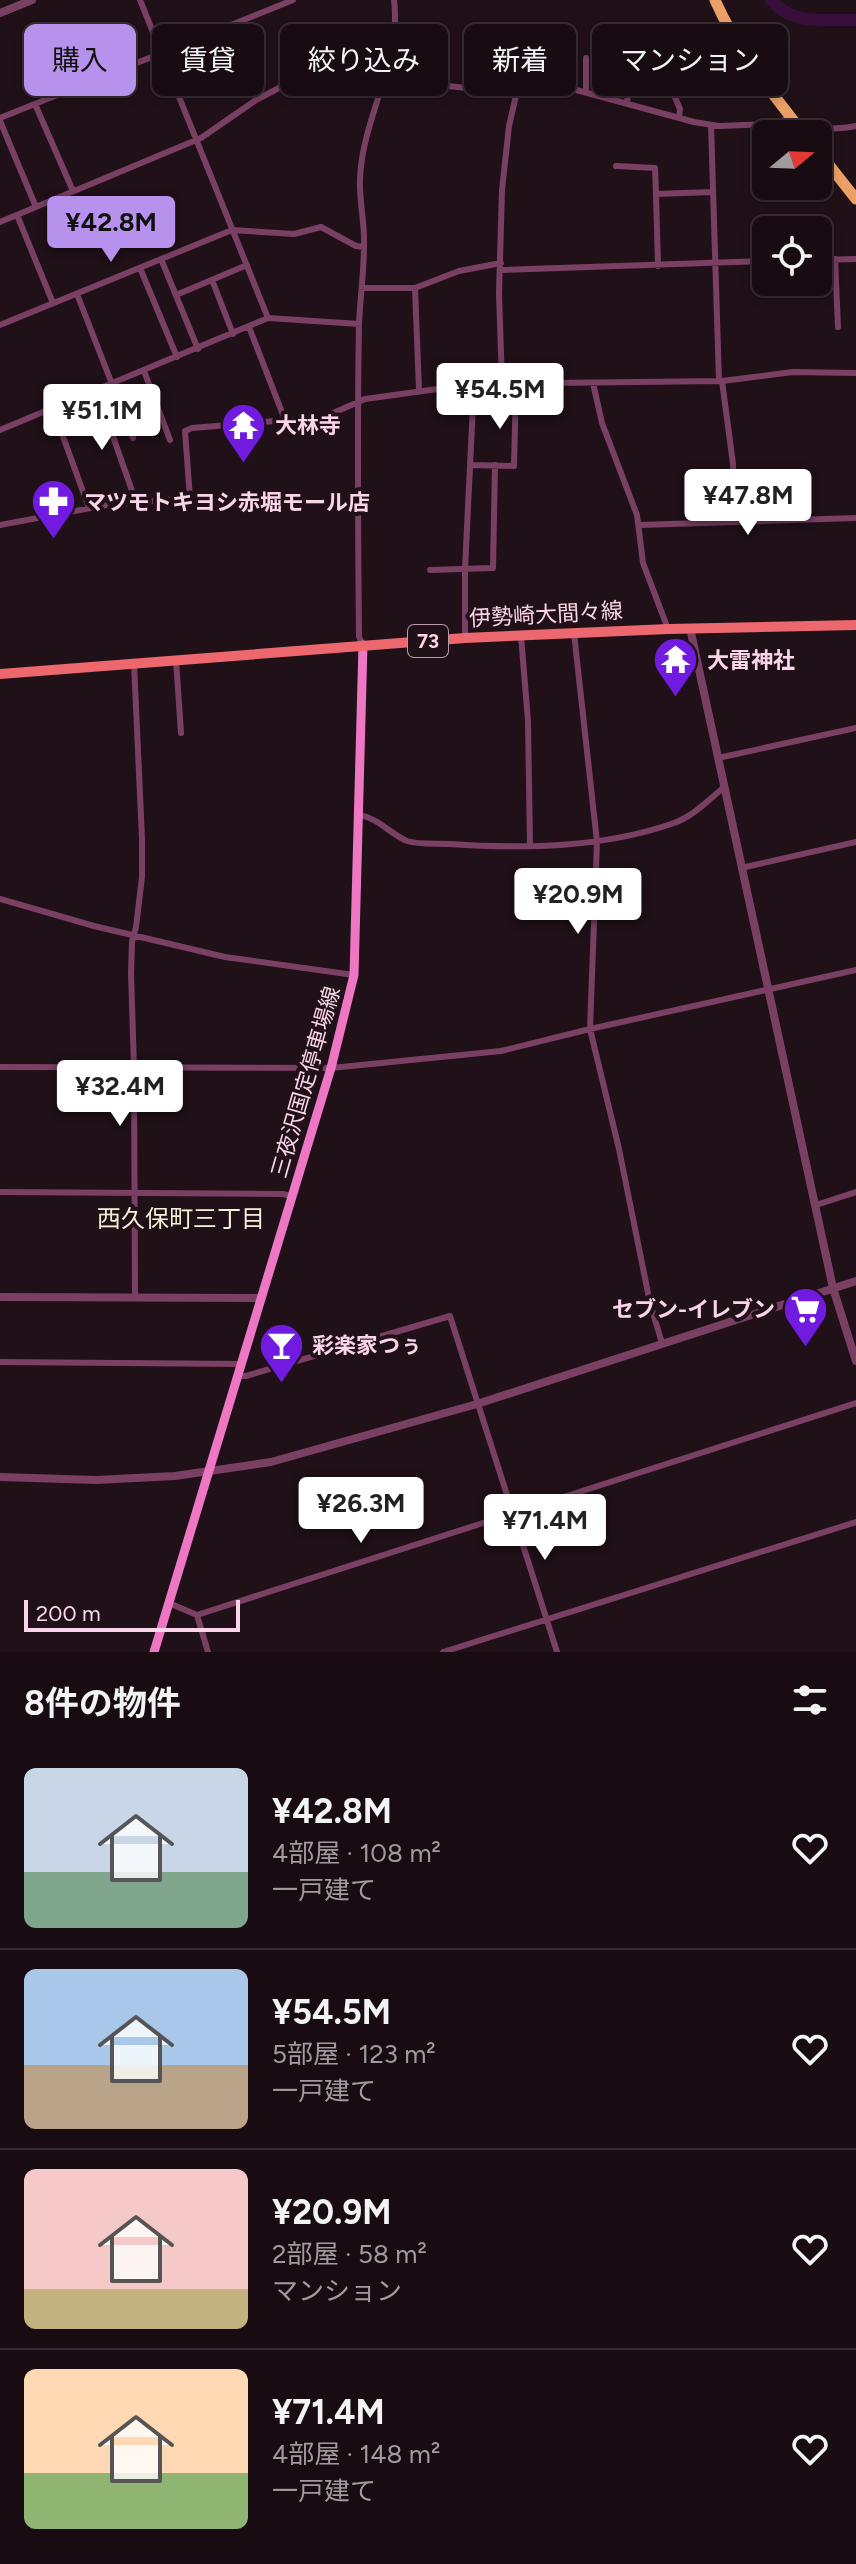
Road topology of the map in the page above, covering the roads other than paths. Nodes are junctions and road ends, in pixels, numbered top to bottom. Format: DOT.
graph roads {
  1 [pos="32,0"];
  2 [pos="140,0"];
  3 [pos="293,0"];
  4 [pos="394,0"];
  5 [pos="715,0"];
  6 [pos="0,13"];
  7 [pos="232,24"];
  8 [pos="394,24"];
  9 [pos="152,30"];
  10 [pos="152,56"];
  11 [pos="586,58"];
  12 [pos="280,88"];
  13 [pos="576,90"];
  14 [pos="586,91"];
  15 [pos="178,96"];
  16 [pos="380,96"];
  17 [pos="516,96"];
  18 [pos="627,102"];
  19 [pos="35,104"];
  20 [pos="791,117"];
  21 [pos="679,118"];
  22 [pos="0,120"];
  23 [pos="793,120"];
  24 [pos="711,125"];
  25 [pos="856,126"];
  26 [pos="832,130"];
  27 [pos="195,141"];
  28 [pos="616,166"];
  29 [pos="832,169"];
  30 [pos="73,191"];
  31 [pos="711,192"];
  32 [pos="656,194"];
  33 [pos="856,199"];
  34 [pos="36,207"];
  35 [pos="17,215"];
  36 [pos="0,222"];
  37 [pos="232,230"];
  38 [pos="364,247"];
  39 [pos="161,259"];
  40 [pos="832,259"];
  41 [pos="835,259"];
  42 [pos="856,259"];
  43 [pos="752,262"];
  44 [pos="713,264"];
  45 [pos="247,265"];
  46 [pos="658,266"];
  47 [pos="500,267"];
  48 [pos="140,268"];
  49 [pos="212,280"];
  50 [pos="362,288"];
  51 [pos="415,288"];
  52 [pos="77,294"];
  53 [pos="176,295"];
  54 [pos="53,303"];
  55 [pos="268,318"];
  56 [pos="359,324"];
  57 [pos="0,325"];
  58 [pos="249,327"];
  59 [pos="838,327"];
  60 [pos="233,334"];
  61 [pos="198,349"];
  62 [pos="177,357"];
  63 [pos="144,371"];
  64 [pos="856,373"];
  65 [pos="720,381"];
  66 [pos="502,383"];
  67 [pos="593,383"];
  68 [pos="474,384"];
  69 [pos="516,384"];
  70 [pos="112,385"];
  71 [pos="419,390"];
  72 [pos="97,391"];
  73 [pos="360,401"];
  74 [pos="53,409"];
  75 [pos="285,420"];
  76 [pos="0,430"];
  77 [pos="133,438"];
  78 [pos="170,440"];
  79 [pos="470,465"];
  80 [pos="495,465"];
  81 [pos="136,502"];
  82 [pos="89,508"];
  83 [pos="856,518"];
  84 [pos="735,522"];
  85 [pos="0,525"];
  86 [pos="639,525"];
  87 [pos="465,569"];
  88 [pos="430,570"];
  89 [pos="856,625"];
  90 [pos="690,628"];
  91 [pos="668,629"];
  92 [pos="574,633"];
  93 [pos="521,636"];
  94 [pos="465,638"];
  95 [pos="363,645"];
  96 [pos="176,660"];
  97 [pos="134,663"];
  98 [pos="0,674"];
  99 [pos="856,728"];
  100 [pos="181,733"];
  101 [pos="718,758"];
  102 [pos="723,788"];
  103 [pos="359,815"];
  104 [pos="597,842"];
  105 [pos="856,842"];
  106 [pos="530,845"];
  107 [pos="741,868"];
  108 [pos="0,899"];
  109 [pos="134,935"];
  110 [pos="856,970"];
  111 [pos="354,975"];
  112 [pos="767,989"];
  113 [pos="590,1029"];
  114 [pos="0,1067"];
  115 [pos="134,1068"];
  116 [pos="331,1068"];
  117 [pos="0,1192"];
  118 [pos="134,1192"];
  119 [pos="856,1192"];
  120 [pos="291,1196"];
  121 [pos="816,1205"];
  122 [pos="856,1281"];
  123 [pos="833,1288"];
  124 [pos="0,1297"];
  125 [pos="135,1297"];
  126 [pos="260,1298"];
  127 [pos="662,1343"];
  128 [pos="856,1361"];
  129 [pos="0,1362"];
  130 [pos="241,1364"];
  131 [pos="237,1376"];
  132 [pos="856,1403"];
  133 [pos="477,1404"];
  134 [pos="210,1471"];
  135 [pos="0,1477"];
  136 [pos="513,1513"];
  137 [pos="856,1522"];
  138 [pos="169,1603"];
  139 [pos="197,1615"];
  140 [pos="548,1620"];
  141 [pos="154,1652"];
  142 [pos="208,1652"];
  143 [pos="443,1652"];
  144 [pos="557,1652"];
  1 -- 6 [label="street"];
  2 -- 9 [label="street"];
  3 -- 7 [label="street"];
  4 -- 8 [label="street"];
  5 -- 20 [label="highway"];
  10 -- 19 [label="street"];
  11 -- 14 [label="street"];
  12 -- 27 [label="street"];
  13 -- 14 [label="street"];
  14 -- 18 [label="street"];
  15 -- 27 [label="street"];
  16 -- 38 [label="street"];
  17 -- 47 [label="street"];
  18 -- 21 [label="street"];
  18 -- 21 [label="street"];
  19 -- 22 [label="street"];
  19 -- 30 [label="street"];
  20 -- 23 [label="highway"];
  20 -- 24 [label="street"];
  21 -- 24 [label="street"];
  22 -- 34 [label="street"];
  24 -- 31 [label="street"];
  25 -- 26 [label="street"];
  27 -- 30 [label="street"];
  27 -- 37 [label="street"];
  28 -- 32 [label="street"];
  29 -- 33 [label="highway"];
  30 -- 34 [label="street"];
  31 -- 32 [label="street"];
  31 -- 44 [label="street"];
  32 -- 46 [label="street"];
  34 -- 35 [label="street"];
  35 -- 36 [label="street"];
  35 -- 54 [label="street"];
  37 -- 38 [label="street"];
  37 -- 39 [label="street"];
  37 -- 45 [label="street"];
  38 -- 50 [label="street"];
  39 -- 48 [label="street"];
  39 -- 53 [label="street"];
  40 -- 41 [label="street"];
  41 -- 42 [label="street"];
  41 -- 59 [label="street"];
  43 -- 44 [label="street"];
  44 -- 46 [label="street"];
  44 -- 65 [label="street"];
  45 -- 49 [label="street"];
  45 -- 55 [label="street"];
  46 -- 47 [label="street"];
  47 -- 51 [label="street"];
  47 -- 66 [label="street"];
  48 -- 52 [label="street"];
  48 -- 62 [label="street"];
  49 -- 53 [label="street"];
  49 -- 60 [label="street"];
  50 -- 51 [label="street"];
  50 -- 56 [label="street"];
  51 -- 71 [label="street"];
  52 -- 54 [label="street"];
  52 -- 70 [label="street"];
  53 -- 61 [label="street"];
  54 -- 57 [label="street"];
  55 -- 56 [label="street"];
  55 -- 58 [label="street"];
  56 -- 73 [label="street"];
  58 -- 60 [label="street"];
  58 -- 75 [label="street"];
  60 -- 61 [label="street"];
  61 -- 62 [label="street"];
  62 -- 63 [label="street"];
  63 -- 70 [label="street"];
  63 -- 78 [label="street"];
  64 -- 65 [label="street"];
  65 -- 67 [label="street"];
  65 -- 84 [label="street"];
  66 -- 68 [label="street"];
  66 -- 69 [label="street"];
  67 -- 69 [label="street"];
  67 -- 86 [label="street"];
  68 -- 71 [label="street"];
  68 -- 79 [label="street"];
  69 -- 80 [label="street"];
  70 -- 72 [label="street"];
  70 -- 77 [label="street"];
  71 -- 73 [label="street"];
  72 -- 74 [label="street"];
  72 -- 81 [label="street"];
  73 -- 75 [label="street"];
  73 -- 95 [label="street"];
  74 -- 76 [label="street"];
  74 -- 82 [label="street"];
  75 -- 81 [label="street"];
  79 -- 80 [label="street"];
  79 -- 87 [label="street"];
  80 -- 87 [label="street"];
  81 -- 82 [label="street"];
  82 -- 85 [label="street"];
  83 -- 84 [label="street"];
  84 -- 86 [label="street"];
  86 -- 91 [label="street"];
  87 -- 88 [label="street"];
  87 -- 94 [label="street"];
  89 -- 90 [label="main road, 伊勢崎大間々線 / 73"];
  90 -- 91 [label="main road, 伊勢崎大間々線 / 73"];
  90 -- 101 [label="street"];
  91 -- 92 [label="main road, 伊勢崎大間々線 / 73"];
  92 -- 93 [label="main road, 伊勢崎大間々線 / 73"];
  92 -- 104 [label="street"];
  93 -- 94 [label="main road, 伊勢崎大間々線 / 73"];
  93 -- 106 [label="street"];
  94 -- 95 [label="main road, 伊勢崎大間々線 / 73"];
  95 -- 96 [label="main road, 伊勢崎大間々線 / 73"];
  95 -- 103 [label="main road, 三夜沢国定停車場線"];
  96 -- 97 [label="main road, 伊勢崎大間々線 / 73"];
  96 -- 100 [label="street"];
  97 -- 98 [label="main road, 伊勢崎大間々線 / 73"];
  97 -- 109 [label="street"];
  99 -- 101 [label="street"];
  101 -- 102 [label="street"];
  102 -- 104 [label="street"];
  102 -- 107 [label="street"];
  103 -- 106 [label="street"];
  103 -- 111 [label="main road, 三夜沢国定停車場線"];
  104 -- 106 [label="street"];
  104 -- 113 [label="street"];
  105 -- 107 [label="street"];
  107 -- 112 [label="street"];
  108 -- 109 [label="street"];
  109 -- 111 [label="street"];
  109 -- 115 [label="street"];
  110 -- 112 [label="street"];
  111 -- 116 [label="main road, 三夜沢国定停車場線"];
  112 -- 113 [label="street"];
  112 -- 121 [label="street"];
  113 -- 116 [label="street"];
  113 -- 127 [label="street"];
  114 -- 115 [label="street"];
  115 -- 116 [label="street"];
  115 -- 118 [label="street"];
  116 -- 120 [label="main road, 三夜沢国定停車場線"];
  117 -- 118 [label="street"];
  118 -- 120 [label="street"];
  118 -- 125 [label="street"];
  119 -- 121 [label="street"];
  120 -- 126 [label="main road, 三夜沢国定停車場線"];
  121 -- 123 [label="street"];
  122 -- 123 [label="street"];
  123 -- 127 [label="street"];
  123 -- 128 [label="street"];
  124 -- 125 [label="street"];
  125 -- 126 [label="street"];
  126 -- 130 [label="main road, 三夜沢国定停車場線"];
  127 -- 133 [label="street"];
  129 -- 130 [label="street"];
  130 -- 131 [label="main road, 三夜沢国定停車場線"];
  131 -- 133 [label="street"];
  131 -- 134 [label="main road, 三夜沢国定停車場線"];
  132 -- 136 [label="street"];
  133 -- 134 [label="street"];
  133 -- 136 [label="street"];
  134 -- 135 [label="street"];
  134 -- 138 [label="main road, 三夜沢国定停車場線"];
  136 -- 139 [label="street"];
  136 -- 140 [label="street"];
  137 -- 140 [label="street"];
  138 -- 139 [label="street"];
  138 -- 141 [label="main road, 三夜沢国定停車場線"];
  139 -- 142 [label="street"];
  140 -- 143 [label="street"];
  140 -- 144 [label="street"];
}
